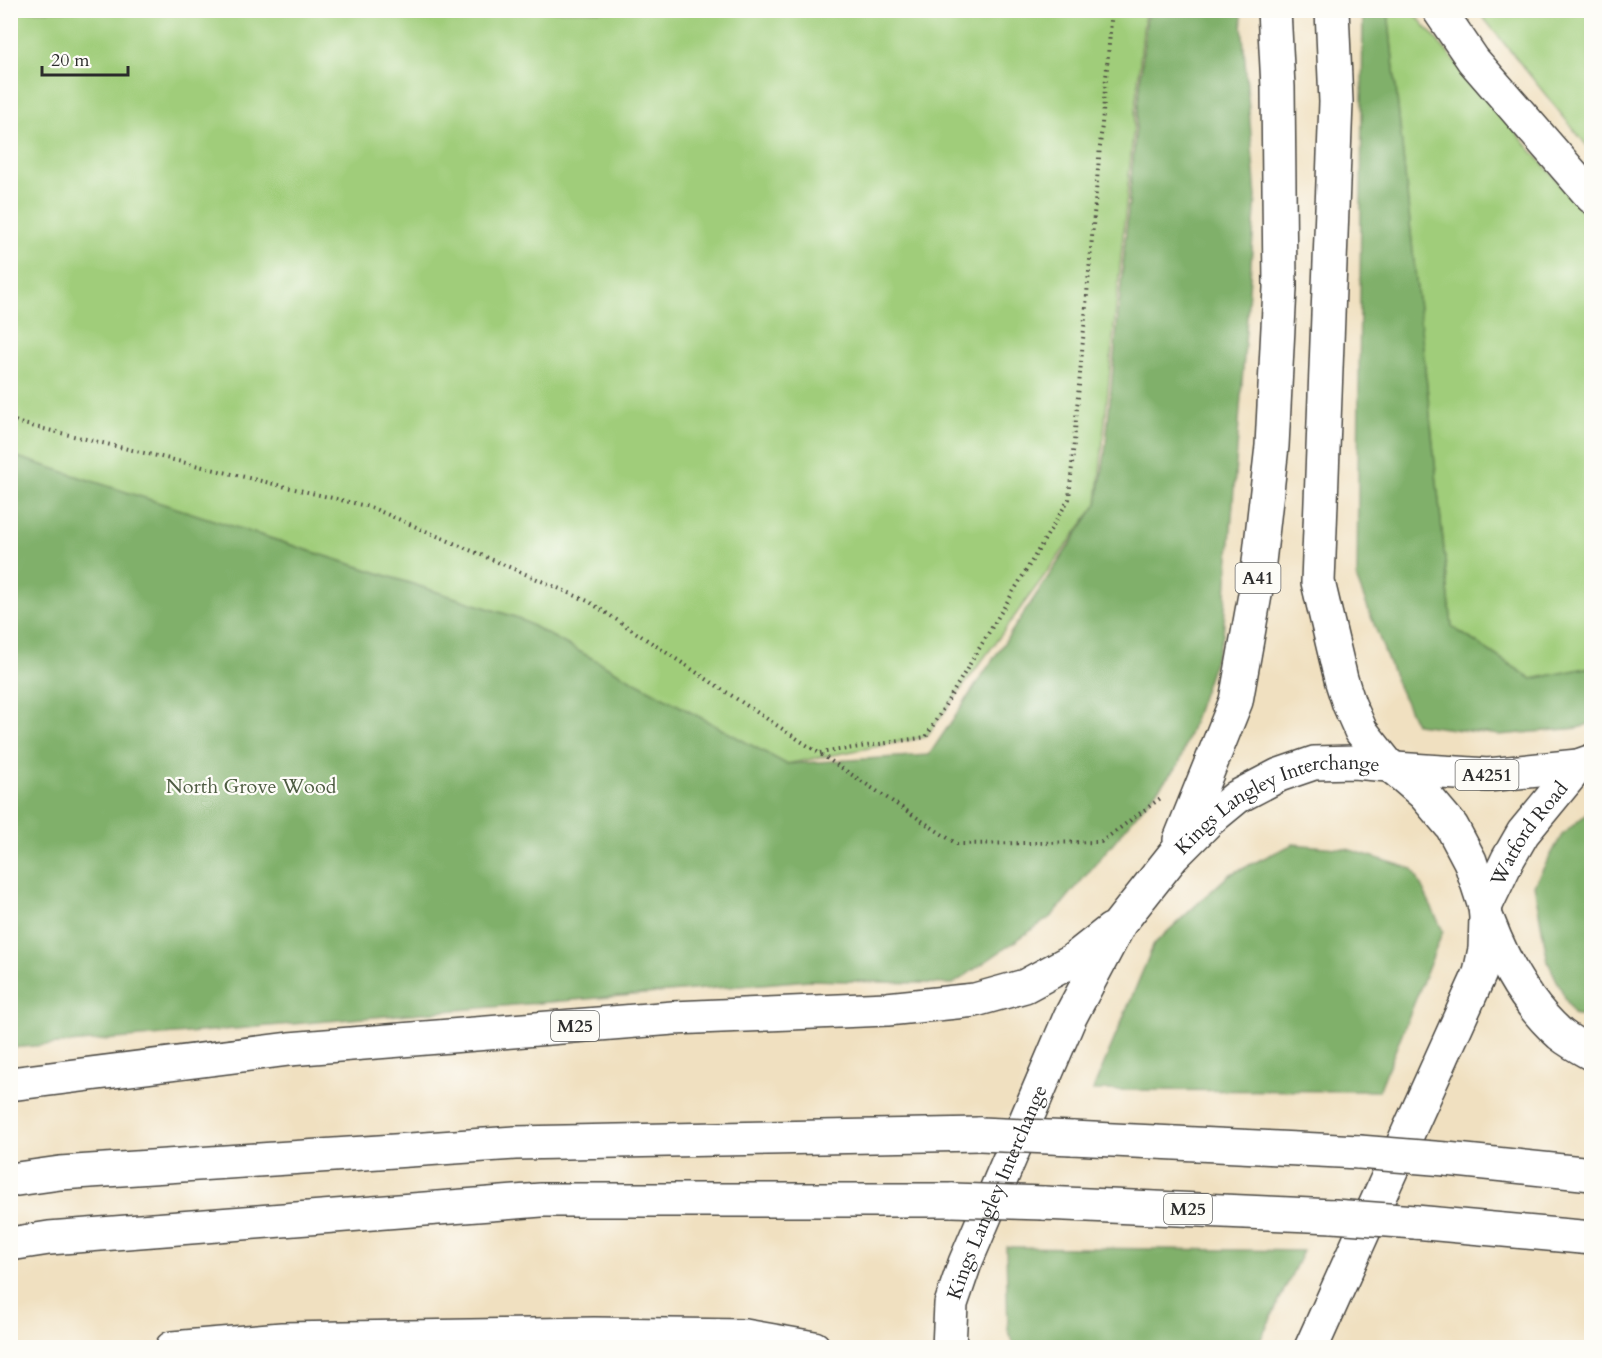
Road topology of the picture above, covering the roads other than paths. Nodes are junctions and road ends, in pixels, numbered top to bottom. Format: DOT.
graph roads {
  1 [pos="1274,10"];
  2 [pos="1332,10"];
  3 [pos="1439,10"];
  4 [pos="1592,197"];
  5 [pos="1585,763"];
  6 [pos="1392,767"];
  7 [pos="1173,856"];
  8 [pos="1485,912"];
  9 [pos="1120,923"];
  10 [pos="1592,1054"];
  11 [pos="10,1084"];
  12 [pos="1592,1174"];
  13 [pos="10,1180"];
  14 [pos="1592,1238"];
  15 [pos="10,1244"];
  16 [pos="172,1347"];
  17 [pos="814,1347"];
  18 [pos="949,1347"];
  19 [pos="1311,1347"];
  1 -- 7 [label="main road, A41"];
  2 -- 6 [label="main road"];
  3 -- 4 [label="main road"];
  5 -- 6 [label="main road, Watford Road / A4251"];
  5 -- 8 [label="main road, Watford Road / A4251"];
  6 -- 7 [label="main road, Kings Langley Interchange"];
  6 -- 8 [label="main road, Kings Langley Interchange"];
  7 -- 9 [label="main road, Kings Langley Interchange"];
  8 -- 10 [label="main road"];
  8 -- 19 [label="main road, Kings Langley Interchange"];
  9 -- 11 [label="main road, M25"];
  9 -- 18 [label="main road, Kings Langley Interchange"];
  12 -- 13 [label="main road, bridge"];
  14 -- 15 [label="main road, M25, bridge"];
  16 -- 17 [label="main road"];
}
